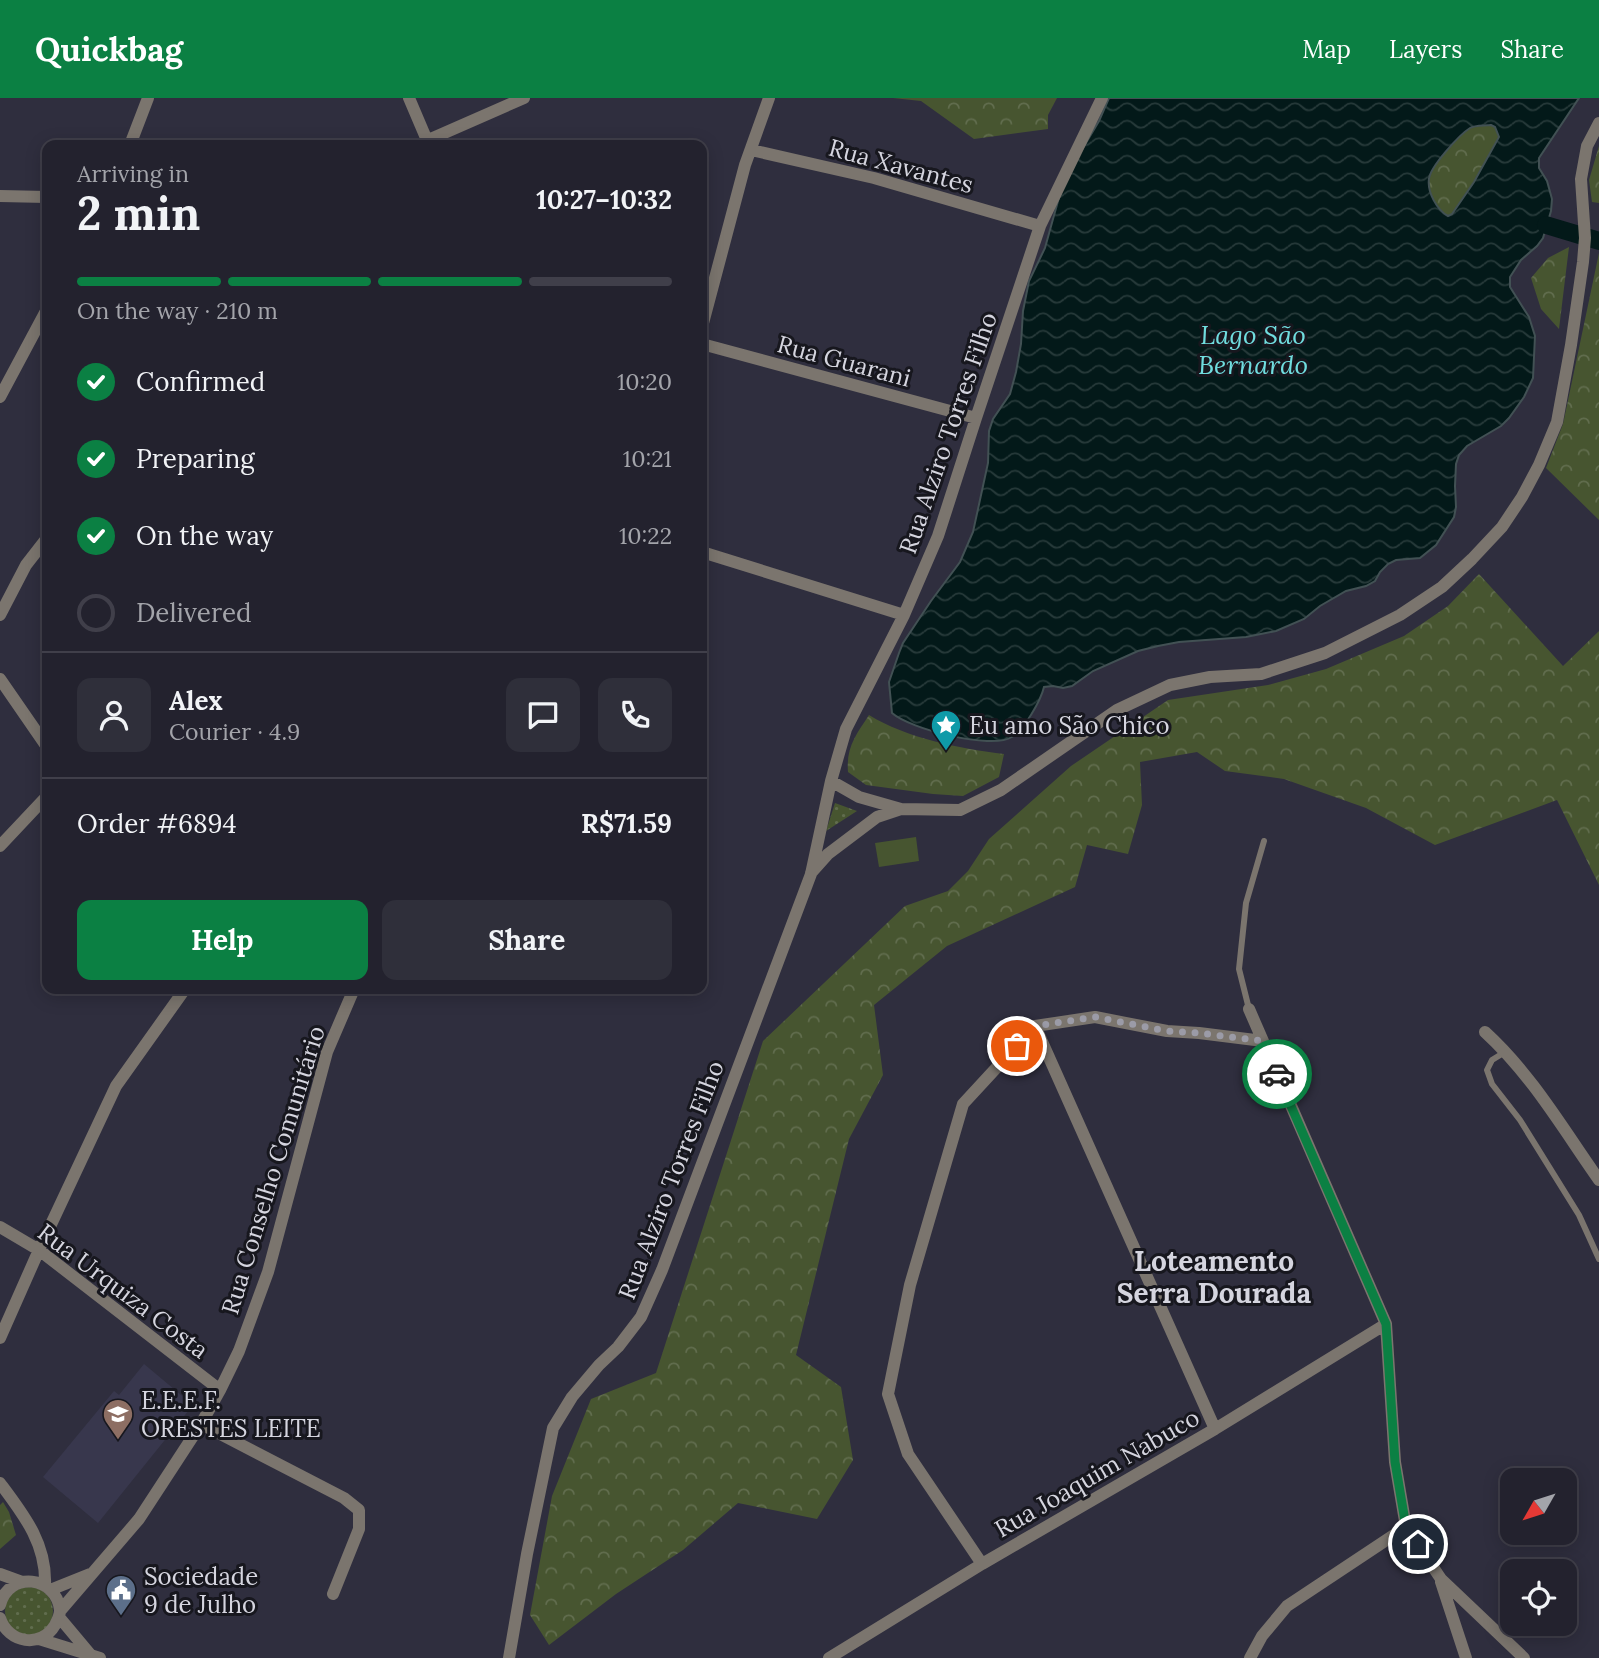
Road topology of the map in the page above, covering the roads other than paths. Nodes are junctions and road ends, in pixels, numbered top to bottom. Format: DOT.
graph roads {
  1 [pos="148,98"];
  2 [pos="409,98"];
  3 [pos="524,98"];
  4 [pos="769,98"];
  5 [pos="1102,98"];
  6 [pos="1599,122"];
  7 [pos="132,140"];
  8 [pos="427,140"];
  9 [pos="434,140"];
  10 [pos="751,150"];
  11 [pos="0,196"];
  12 [pos="42,197"];
  13 [pos="1040,226"];
  14 [pos="707,308"];
  15 [pos="42,318"];
  16 [pos="707,345"];
  17 [pos="0,397"];
  18 [pos="976,418"];
  19 [pos="42,544"];
  20 [pos="707,554"];
  21 [pos="0,615"];
  22 [pos="904,615"];
  23 [pos="0,679"];
  24 [pos="42,738"];
  25 [pos="831,781"];
  26 [pos="42,801"];
  27 [pos="901,809"];
  28 [pos="1264,841"];
  29 [pos="0,846"];
  30 [pos="811,874"];
  31 [pos="181,994"];
  32 [pos="352,994"];
  33 [pos="1249,1009"];
  34 [pos="1035,1026"];
  35 [pos="1485,1032"];
  36 [pos="1263,1041"];
  37 [pos="1506,1051"];
  38 [pos="1599,1180"];
  39 [pos="0,1227"];
  40 [pos="39,1250"];
  41 [pos="1599,1259"];
  42 [pos="1386,1324"];
  43 [pos="0,1338"];
  44 [pos="220,1390"];
  45 [pos="201,1423"];
  46 [pos="1216,1429"];
  47 [pos="0,1483"];
  48 [pos="1406,1527"];
  49 [pos="982,1564"];
  50 [pos="94,1572"];
  51 [pos="0,1574"];
  52 [pos="1441,1579"];
  53 [pos="22,1581"];
  54 [pos="48,1588"];
  55 [pos="333,1594"];
  56 [pos="0,1605"];
  57 [pos="60,1614"];
  58 [pos="0,1618"];
  59 [pos="5,1634"];
  60 [pos="39,1639"];
  61 [pos="95,1656"];
  62 [pos="509,1658"];
  63 [pos="830,1658"];
  64 [pos="1251,1658"];
  65 [pos="1466,1658"];
  66 [pos="1524,1658"];
  1 -- 7 [label="street"];
  2 -- 8 [label="street"];
  3 -- 9 [label="street"];
  4 -- 10 [label="street"];
  5 -- 13 [label="street, Rua Alziro Torres Filho"];
  6 -- 27 [label="street"];
  10 -- 13 [label="street, Rua Xavantes"];
  10 -- 14 [label="street"];
  11 -- 12 [label="street"];
  13 -- 18 [label="street, Rua Alziro Torres Filho"];
  15 -- 17 [label="street"];
  16 -- 18 [label="street, Rua Guarani"];
  18 -- 22 [label="street, Rua Alziro Torres Filho"];
  19 -- 21 [label="street"];
  20 -- 22 [label="street"];
  22 -- 25 [label="street, Rua Alziro Torres Filho"];
  23 -- 24 [label="street"];
  25 -- 27 [label="street"];
  25 -- 30 [label="street, Rua Alziro Torres Filho"];
  26 -- 29 [label="street"];
  27 -- 30 [label="street"];
  28 -- 33 [label="lane"];
  30 -- 62 [label="street, Rua Alziro Torres Filho"];
  31 -- 40 [label="street"];
  32 -- 44 [label="street, Rua Conselho Comunitário"];
  33 -- 36 [label="street"];
  34 -- 36 [label="street"];
  34 -- 46 [label="street"];
  34 -- 49 [label="street"];
  35 -- 37 [label="street"];
  36 -- 42 [label="street"];
  37 -- 38 [label="street"];
  37 -- 41 [label="lane"];
  39 -- 40 [label="street, Rua Urquiza Costa"];
  40 -- 43 [label="street"];
  40 -- 44 [label="street, Rua Urquiza Costa"];
  42 -- 46 [label="street, Rua Joaquim Nabuco"];
  42 -- 48 [label="street"];
  44 -- 45 [label="street, Rua Conselho Comunitário"];
  45 -- 50 [label="street, Rua Conselho Comunitário"];
  45 -- 55 [label="street"];
  46 -- 49 [label="street, Rua Joaquim Nabuco"];
  47 -- 54 [label="street"];
  48 -- 52 [label="street"];
  48 -- 64 [label="street"];
  49 -- 63 [label="street, Rua Joaquim Nabuco"];
  50 -- 54 [label="street, Rua Conselho Comunitário"];
  50 -- 57 [label="street, Rua Conselho Comunitário"];
  51 -- 53 [label="street"];
  52 -- 65 [label="street"];
  52 -- 66 [label="street"];
  53 -- 54 [label="street"];
  53 -- 56 [label="street"];
  54 -- 57 [label="street"];
  57 -- 60 [label="street, Rua Conselho Comunitário"];
  57 -- 61 [label="street"];
  58 -- 59 [label="street"];
  59 -- 60 [label="street"];
  60 -- 61 [label="street"];
}
